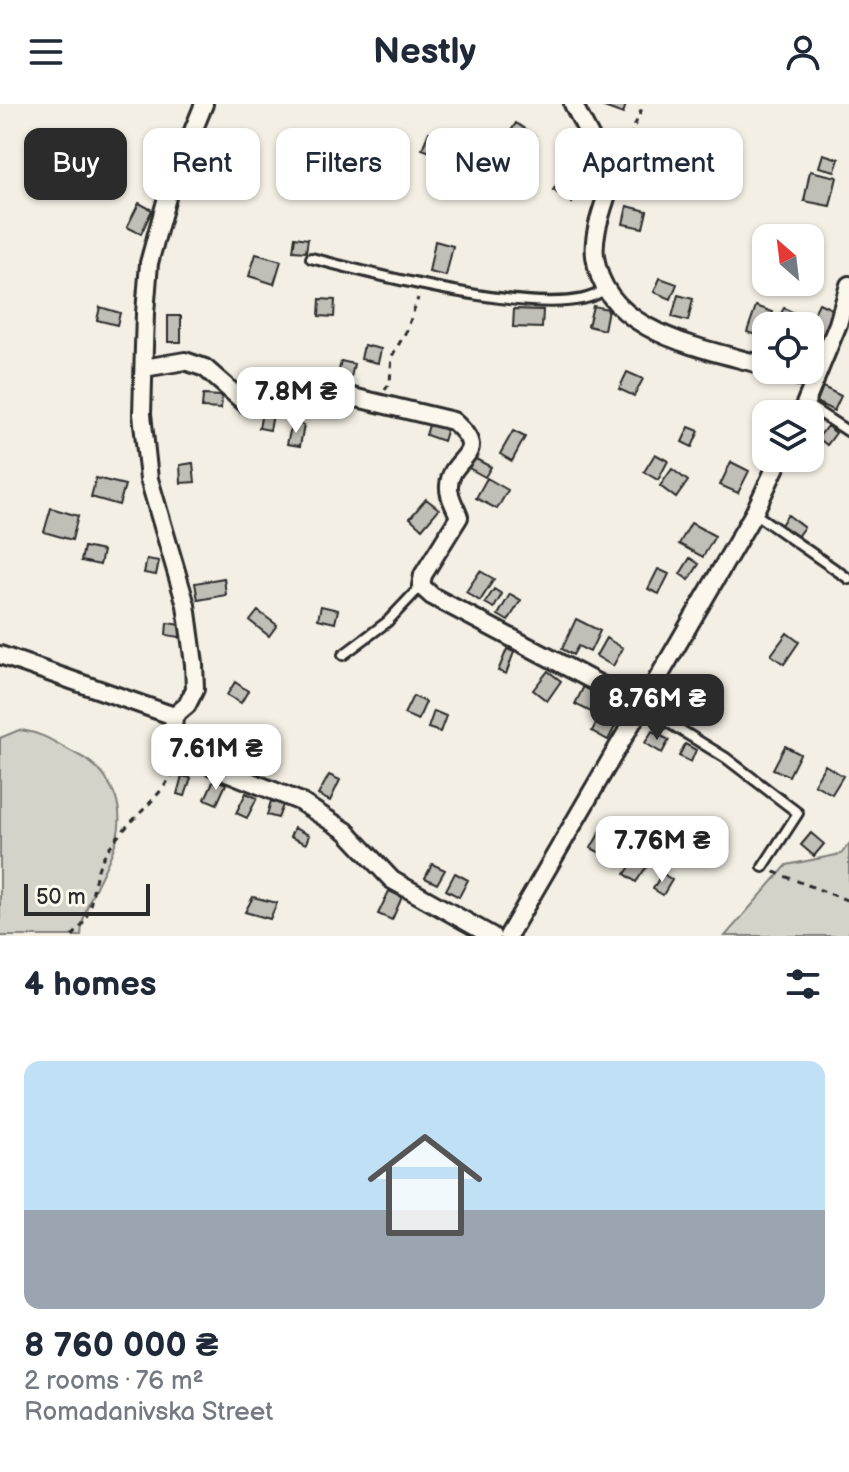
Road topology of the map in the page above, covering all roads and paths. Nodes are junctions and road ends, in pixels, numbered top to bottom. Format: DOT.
graph roads {
  1 [pos="204,104"];
  2 [pos="573,104"];
  3 [pos="644,104"];
  4 [pos="586,128"];
  5 [pos="634,128"];
  6 [pos="607,200"];
  7 [pos="311,258"];
  8 [pos="421,285"];
  9 [pos="849,285"];
  10 [pos="603,290"];
  11 [pos="824,356"];
  12 [pos="752,362"];
  13 [pos="144,368"];
  14 [pos="381,401"];
  15 [pos="824,419"];
  16 [pos="849,432"];
  17 [pos="773,472"];
  18 [pos="754,513"];
  19 [pos="849,579"];
  20 [pos="421,586"];
  21 [pos="0,655"];
  22 [pos="343,655"];
  23 [pos="643,707"];
  24 [pos="174,716"];
  25 [pos="182,754"];
  26 [pos="763,867"];
  27 [pos="849,901"];
  28 [pos="72,936"];
  29 [pos="492,936"];
  30 [pos="508,936"];
  1 -- 13 [label="street"];
  2 -- 4 [label="street"];
  3 -- 5 [label="path"];
  6 -- 10 [label="street"];
  7 -- 8 [label="lane"];
  8 -- 10 [label="lane"];
  8 -- 14 [label="path"];
  9 -- 11 [label="street"];
  10 -- 12 [label="street"];
  13 -- 14 [label="street"];
  13 -- 24 [label="street"];
  14 -- 20 [label="street"];
  15 -- 16 [label="lane"];
  17 -- 18 [label="street"];
  18 -- 19 [label="lane"];
  18 -- 23 [label="street"];
  20 -- 22 [label="lane"];
  20 -- 23 [label="street"];
  21 -- 24 [label="street"];
  23 -- 26 [label="lane"];
  23 -- 30 [label="street"];
  24 -- 25 [label="street"];
  25 -- 28 [label="path"];
  25 -- 29 [label="street"];
  26 -- 27 [label="path"];
}
